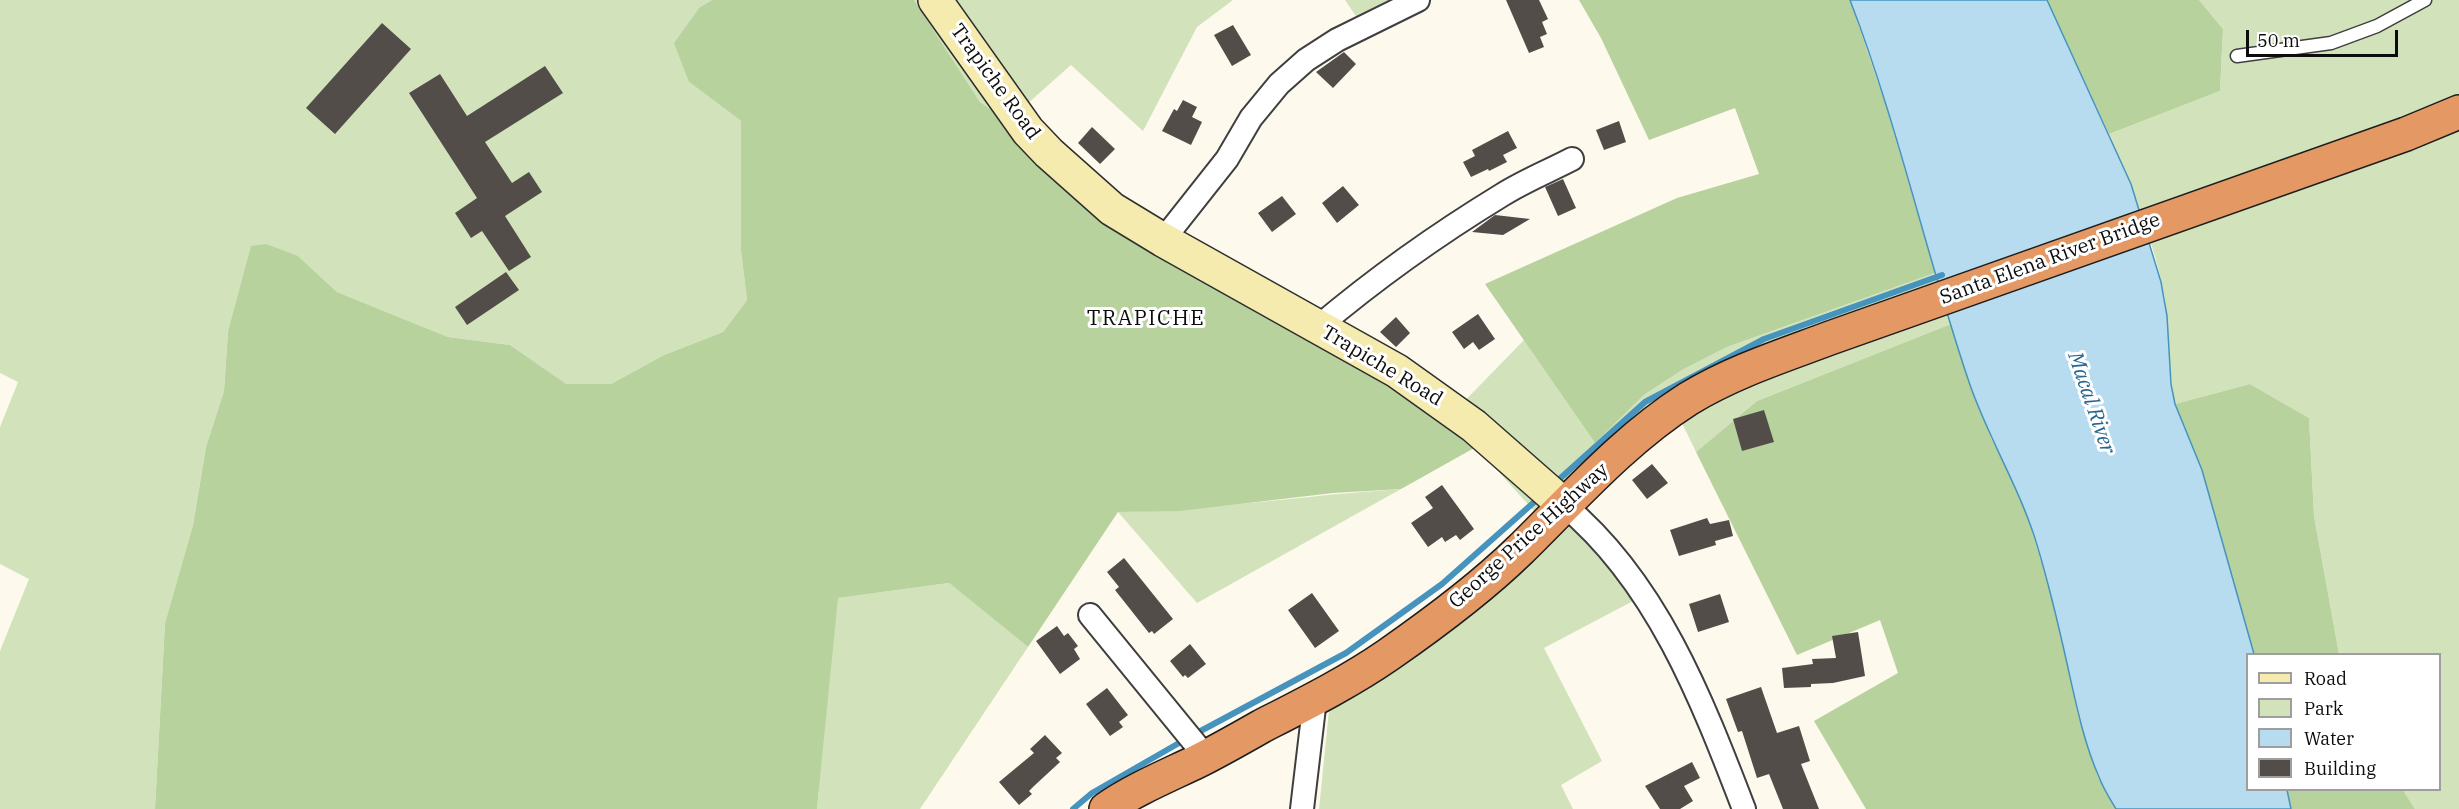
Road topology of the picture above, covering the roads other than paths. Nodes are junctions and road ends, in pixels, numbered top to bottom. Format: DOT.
graph roads {
  1 [pos="935,0"];
  2 [pos="1418,0"];
  3 [pos="2425,0"];
  4 [pos="2237,56"];
  5 [pos="2459,112"];
  6 [pos="1572,159"];
  7 [pos="1163,240"];
  8 [pos="1318,327"];
  9 [pos="1830,338"];
  10 [pos="1564,505"];
  11 [pos="1090,615"];
  12 [pos="1315,699"];
  13 [pos="1203,759"];
  14 [pos="1106,809"];
  15 [pos="1134,809"];
  16 [pos="1302,809"];
  17 [pos="1744,809"];
  1 -- 7 [label="street, Trapiche Road"];
  2 -- 7 [label="street"];
  3 -- 4 [label="lane"];
  5 -- 9 [label="highway, Santa Elena River Bridge"];
  6 -- 8 [label="street"];
  7 -- 8 [label="street, Trapiche Road"];
  8 -- 10 [label="street, Trapiche Road"];
  9 -- 10 [label="highway, George Price Highway"];
  10 -- 12 [label="highway, George Price Highway"];
  10 -- 17 [label="street, Trapiche Road"];
  11 -- 13 [label="street"];
  12 -- 13 [label="highway, George Price Highway"];
  12 -- 16 [label="street"];
  13 -- 14 [label="highway"];
  13 -- 15 [label="highway"];
}
